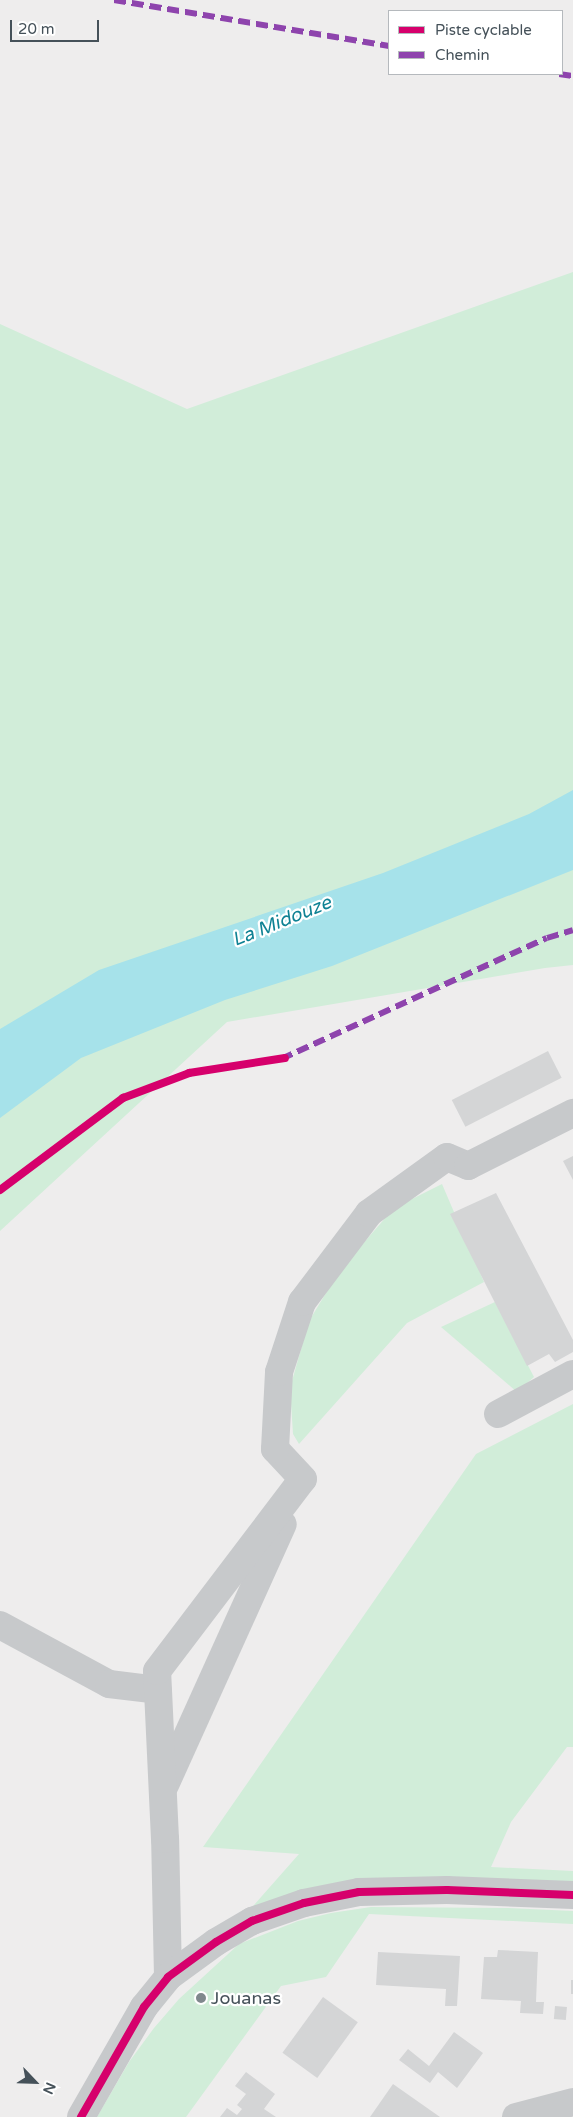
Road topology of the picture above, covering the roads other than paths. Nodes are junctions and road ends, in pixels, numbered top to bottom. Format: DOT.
graph roads {
  1 [pos="573,1113"];
  2 [pos="573,1374"];
  3 [pos="498,1414"];
  4 [pos="303,1479"];
  5 [pos="0,1625"];
  6 [pos="158,1690"];
  7 [pos="163,1791"];
  8 [pos="573,1895"];
  9 [pos="168,1976"];
  10 [pos="573,2102"];
  11 [pos="81,2117"];
  12 [pos="516,2117"];
  1 -- 4 [label="street"];
  2 -- 3 [label="street"];
  4 -- 6 [label="street"];
  4 -- 7 [label="street"];
  5 -- 6 [label="street"];
  6 -- 7 [label="street"];
  7 -- 9 [label="street"];
  8 -- 9 [label="street"];
  9 -- 11 [label="street"];
  10 -- 12 [label="street"];
}
